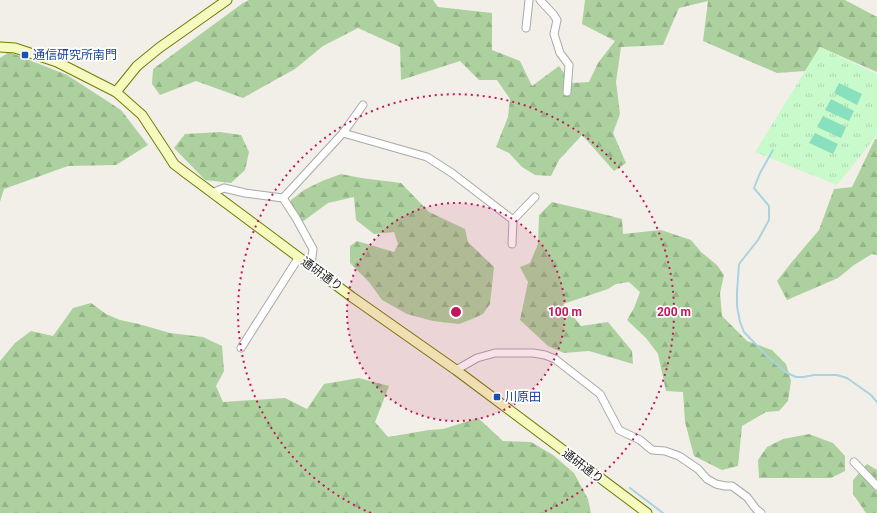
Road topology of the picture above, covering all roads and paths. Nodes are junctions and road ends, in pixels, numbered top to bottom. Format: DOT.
graph roads {
  1 [pos="227,0"];
  2 [pos="529,0"];
  3 [pos="540,0"];
  4 [pos="526,28"];
  5 [pos="0,47"];
  6 [pos="116,92"];
  7 [pos="567,92"];
  8 [pos="363,105"];
  9 [pos="343,133"];
  10 [pos="212,193"];
  11 [pos="535,197"];
  12 [pos="283,198"];
  13 [pos="513,220"];
  14 [pos="512,244"];
  15 [pos="299,257"];
  16 [pos="311,266"];
  17 [pos="241,348"];
  18 [pos="456,370"];
  19 [pos="854,462"];
  20 [pos="877,486"];
  21 [pos="647,513"];
  22 [pos="761,513"];
  1 -- 6 [label="street"];
  2 -- 4 [label="street"];
  3 -- 7 [label="street"];
  5 -- 6 [label="street, 通研通り"];
  6 -- 10 [label="street, 通研通り"];
  8 -- 9 [label="street"];
  9 -- 12 [label="street"];
  9 -- 13 [label="street"];
  10 -- 12 [label="street"];
  10 -- 15 [label="street, 通研通り"];
  11 -- 13 [label="street"];
  12 -- 16 [label="street"];
  13 -- 14 [label="street"];
  15 -- 16 [label="street, 通研通り"];
  15 -- 17 [label="street"];
  16 -- 18 [label="street, 通研通り"];
  18 -- 21 [label="street, 通研通り"];
  18 -- 22 [label="street"];
  19 -- 20 [label="street"];
}
